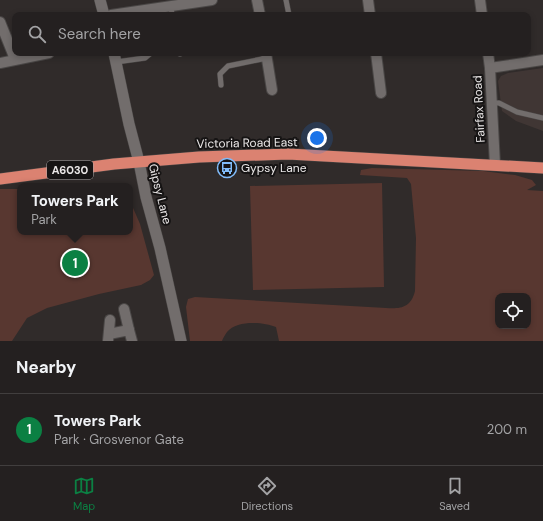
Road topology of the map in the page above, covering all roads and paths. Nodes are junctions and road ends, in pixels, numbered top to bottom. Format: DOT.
graph roads {
  1 [pos="100,0"];
  2 [pos="212,0"];
  3 [pos="257,0"];
  4 [pos="286,0"];
  5 [pos="368,0"];
  6 [pos="480,0"];
  7 [pos="171,11"];
  8 [pos="103,12"];
  9 [pos="156,12"];
  10 [pos="259,12"];
  11 [pos="288,12"];
  12 [pos="370,12"];
  13 [pos="482,12"];
  14 [pos="0,22"];
  15 [pos="12,52"];
  16 [pos="14,56"];
  17 [pos="32,56"];
  18 [pos="147,56"];
  19 [pos="267,56"];
  20 [pos="376,56"];
  21 [pos="488,56"];
  22 [pos="115,57"];
  23 [pos="15,59"];
  24 [pos="543,60"];
  25 [pos="0,63"];
  26 [pos="490,68"];
  27 [pos="221,85"];
  28 [pos="272,90"];
  29 [pos="382,93"];
  30 [pos="492,103"];
  31 [pos="543,118"];
  32 [pos="139,162"];
  33 [pos="495,165"];
  34 [pos="543,168"];
  35 [pos="0,178"];
  36 [pos="124,309"];
  37 [pos="110,320"];
  38 [pos="129,330"];
  39 [pos="109,337"];
  40 [pos="132,341"];
  41 [pos="181,341"];
  1 -- 8 [label="street"];
  2 -- 7 [label="street"];
  3 -- 10 [label="street"];
  4 -- 11 [label="lane"];
  5 -- 12 [label="street"];
  6 -- 13 [label="street"];
  7 -- 9 [label="street"];
  14 -- 15 [label="street"];
  16 -- 23 [label="street"];
  17 -- 23 [label="street"];
  18 -- 22 [label="lane"];
  19 -- 27 [label="lane"];
  19 -- 28 [label="street"];
  20 -- 29 [label="street"];
  21 -- 26 [label="street, Fairfax Road"];
  22 -- 32 [label="street, Gipsy Lane"];
  23 -- 25 [label="street"];
  24 -- 26 [label="street"];
  26 -- 30 [label="street, Fairfax Road"];
  30 -- 31 [label="lane"];
  30 -- 33 [label="street, Fairfax Road"];
  32 -- 33 [label="highway, Victoria Road East / A6030"];
  32 -- 35 [label="highway, Victoria Road East / A6030"];
  32 -- 41 [label="street, Gipsy Lane"];
  33 -- 34 [label="highway, Victoria Road East / A6030"];
  36 -- 38 [label="street"];
  37 -- 39 [label="street"];
  38 -- 39 [label="street"];
  38 -- 40 [label="street"];
}
